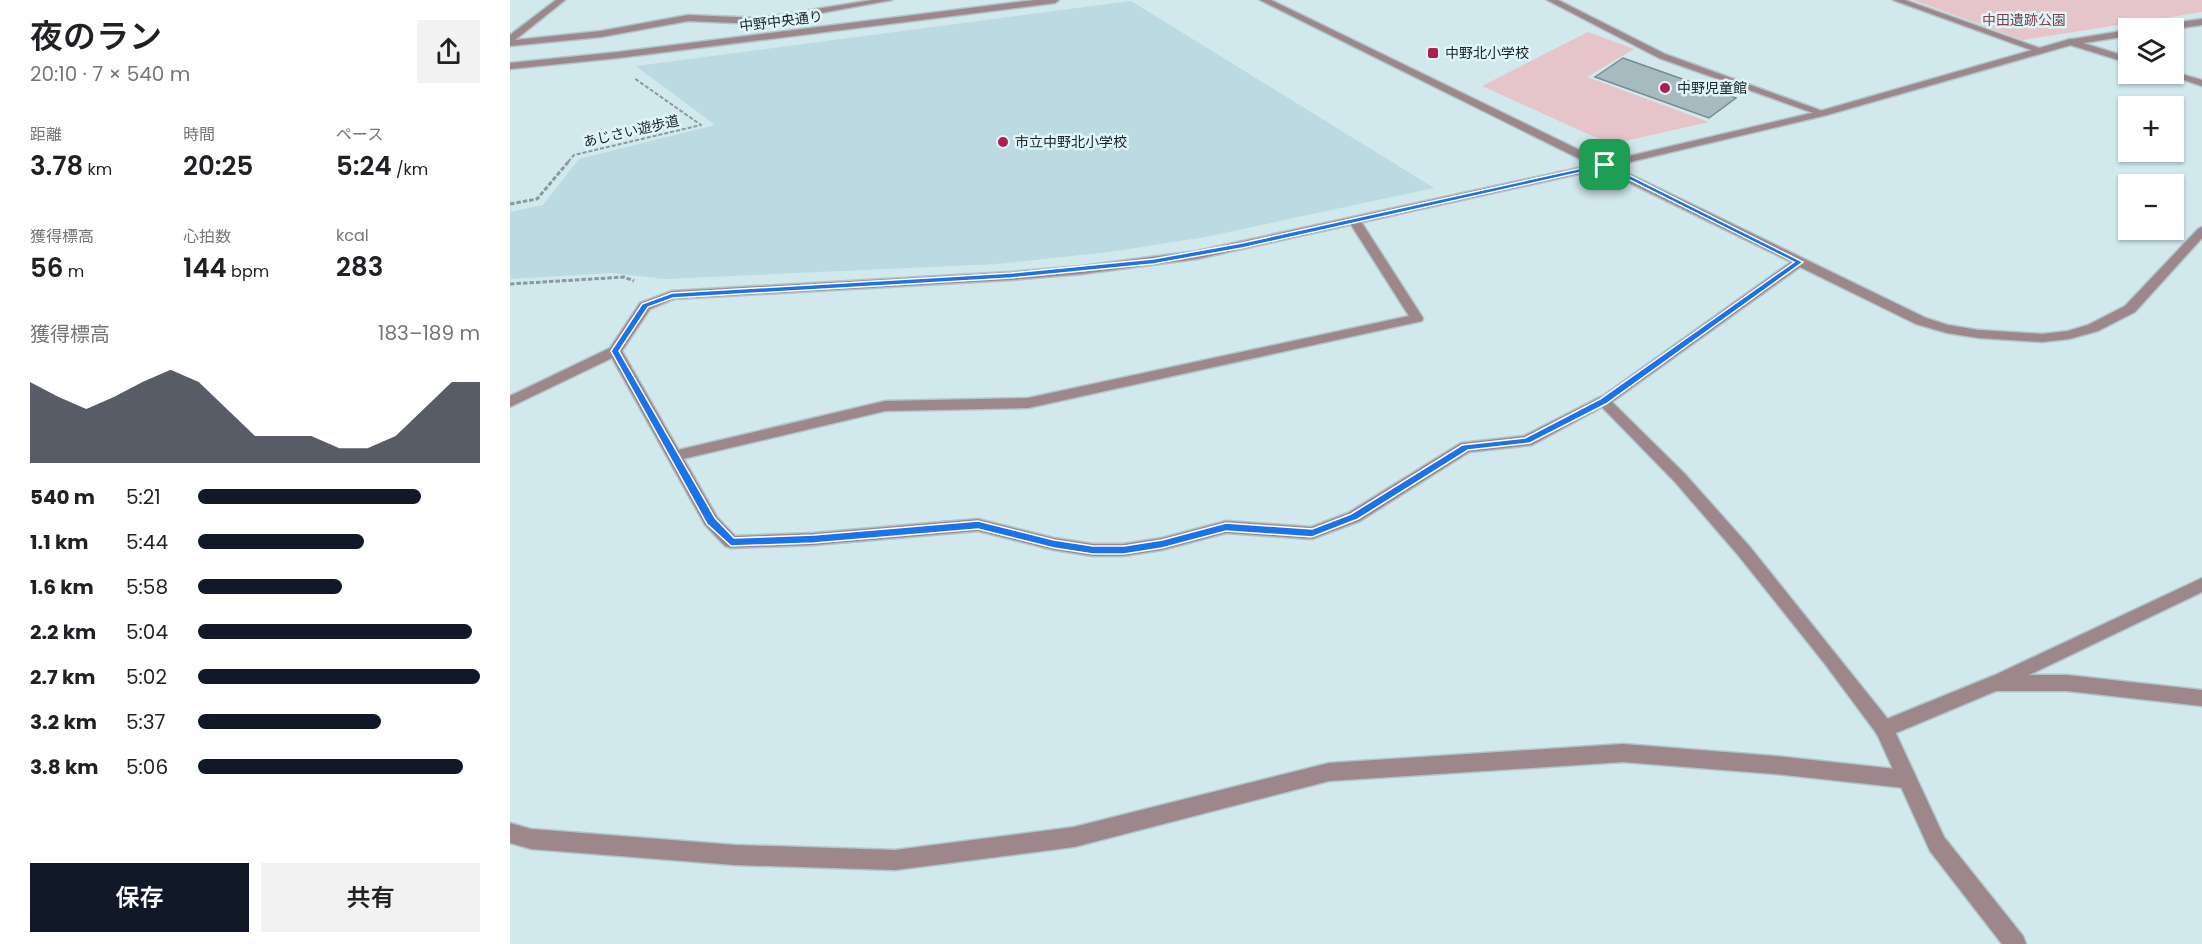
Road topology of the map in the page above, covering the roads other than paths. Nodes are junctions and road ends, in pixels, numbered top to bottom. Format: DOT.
graph roads {
  1 [pos="561,0"];
  2 [pos="888,0"];
  3 [pos="1055,0"];
  4 [pos="1264,0"];
  5 [pos="1551,0"];
  6 [pos="1897,0"];
  7 [pos="2202,22"];
  8 [pos="2184,25"];
  9 [pos="2118,35"];
  10 [pos="510,41"];
  11 [pos="2070,42"];
  12 [pos="2040,50"];
  13 [pos="2118,57"];
  14 [pos="510,66"];
  15 [pos="2184,78"];
  16 [pos="2202,83"];
  17 [pos="1823,113"];
  18 [pos="1605,165"];
  19 [pos="1353,220"];
  20 [pos="2202,231"];
  21 [pos="1799,262"];
  22 [pos="615,351"];
  23 [pos="1603,401"];
  24 [pos="510,402"];
  25 [pos="674,456"];
  26 [pos="2202,585"];
  27 [pos="1995,683"];
  28 [pos="2202,698"];
  29 [pos="1884,729"];
  30 [pos="1905,779"];
  31 [pos="510,833"];
  32 [pos="2015,944"];
  1 -- 10 [label="street"];
  2 -- 10 [label="street"];
  3 -- 14 [label="street, 中野中央通り"];
  4 -- 18 [label="street"];
  5 -- 17 [label="street"];
  6 -- 12 [label="street"];
  7 -- 8 [label="street"];
  9 -- 11 [label="street"];
  11 -- 12 [label="street"];
  11 -- 13 [label="street"];
  12 -- 17 [label="street"];
  15 -- 16 [label="street"];
  17 -- 18 [label="street"];
  18 -- 19 [label="street"];
  18 -- 21 [label="street"];
  19 -- 22 [label="street"];
  19 -- 25 [label="street"];
  20 -- 21 [label="street"];
  21 -- 23 [label="street"];
  22 -- 24 [label="street"];
  22 -- 25 [label="street"];
  23 -- 25 [label="street"];
  23 -- 29 [label="street"];
  26 -- 27 [label="street"];
  27 -- 28 [label="street"];
  27 -- 29 [label="street"];
  29 -- 30 [label="street"];
  30 -- 31 [label="street"];
  30 -- 32 [label="street"];
}
